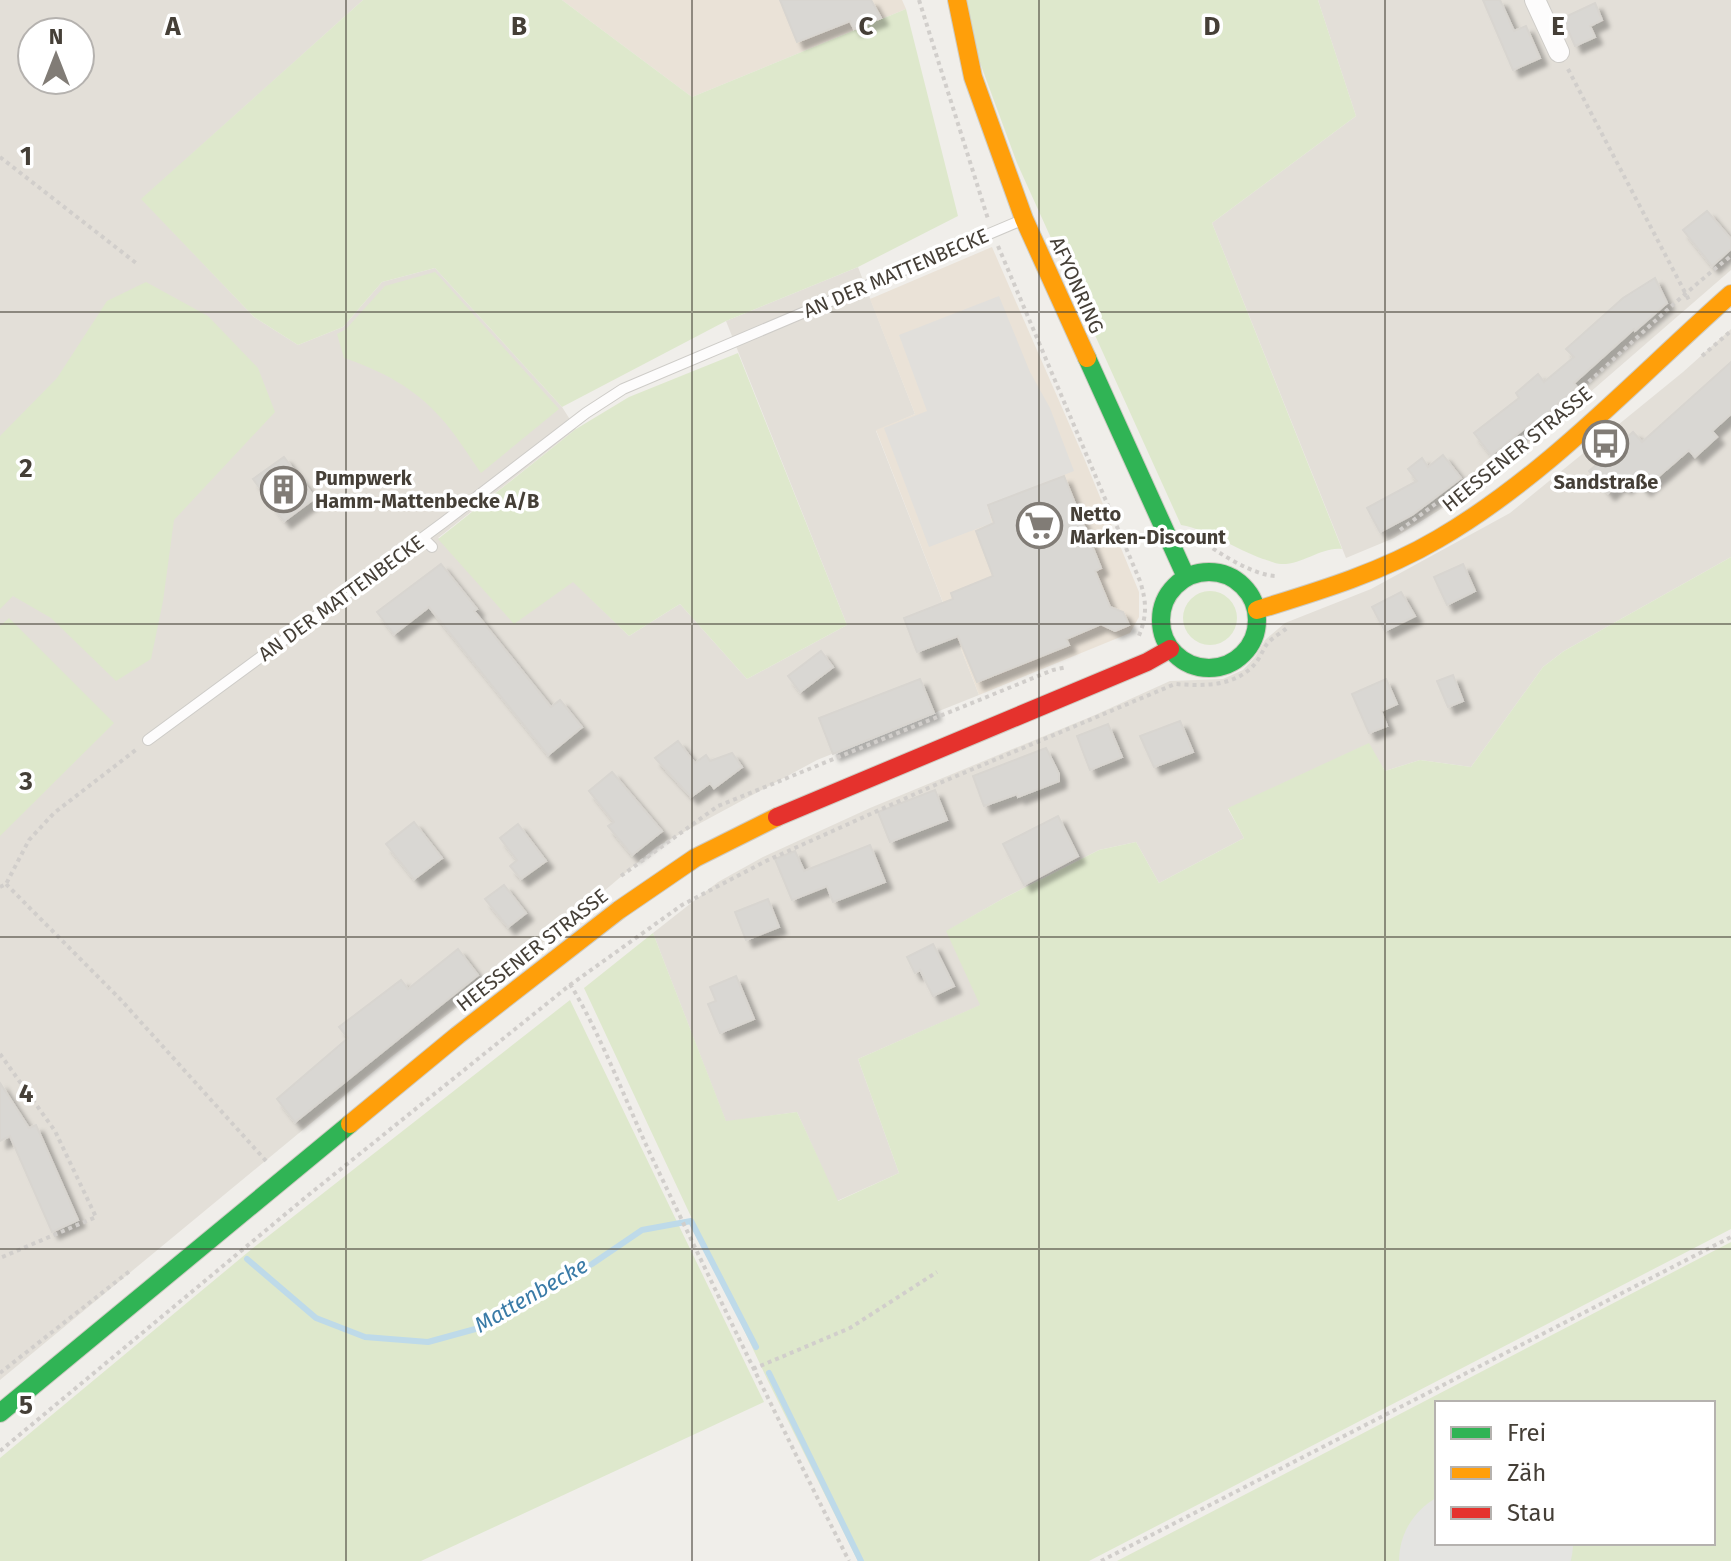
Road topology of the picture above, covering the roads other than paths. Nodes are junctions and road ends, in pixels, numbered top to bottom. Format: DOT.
graph roads {
  1 [pos="957,0"];
  2 [pos="1535,0"];
  3 [pos="1559,52"];
  4 [pos="1024,219"];
  5 [pos="1731,294"];
  6 [pos="423,538"];
  7 [pos="432,547"];
  8 [pos="1186,577"];
  9 [pos="1257,610"];
  10 [pos="1170,649"];
  11 [pos="148,740"];
  12 [pos="0,1413"];
  1 -- 4 [label="main road, AFYONRING"];
  2 -- 3 [label="street"];
  4 -- 6 [label="lane, AN DER MATTENBECKE"];
  4 -- 8 [label="main road, AFYONRING"];
  5 -- 9 [label="main road, HEESSENER STRASSE"];
  6 -- 7 [label="lane"];
  6 -- 11 [label="lane, AN DER MATTENBECKE"];
  8 -- 9 [label="main road"];
  8 -- 10 [label="main road"];
  9 -- 10 [label="main road"];
  10 -- 12 [label="main road, HEESSENER STRASSE"];
}
